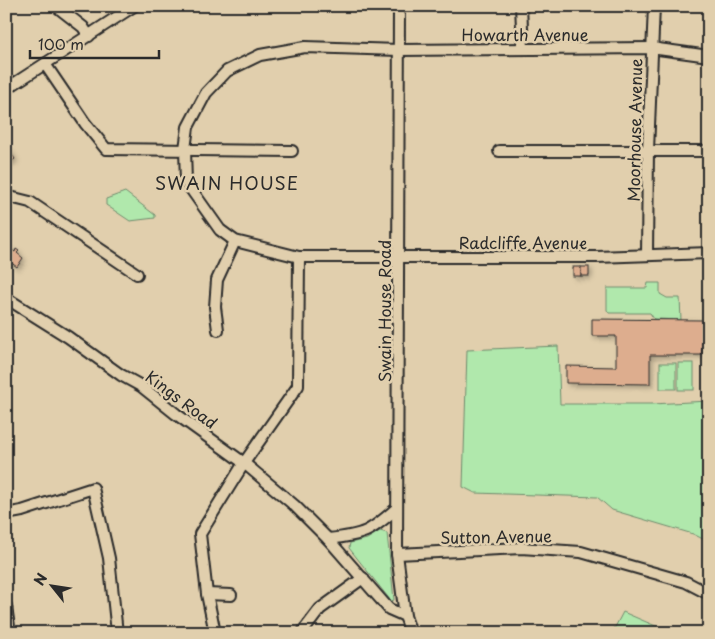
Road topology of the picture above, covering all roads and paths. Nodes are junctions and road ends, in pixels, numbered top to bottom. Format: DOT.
graph roads {
  1 [pos="56,6"];
  2 [pos="134,6"];
  3 [pos="399,6"];
  4 [pos="521,6"];
  5 [pos="654,6"];
  6 [pos="89,36"];
  7 [pos="651,48"];
  8 [pos="523,49"];
  9 [pos="398,50"];
  10 [pos="709,56"];
  11 [pos="45,64"];
  12 [pos="6,89"];
  13 [pos="184,149"];
  14 [pos="648,150"];
  15 [pos="709,150"];
  16 [pos="292,151"];
  17 [pos="499,151"];
  18 [pos="6,196"];
  19 [pos="235,240"];
  20 [pos="709,253"];
  21 [pos="647,255"];
  22 [pos="299,257"];
  23 [pos="398,257"];
  24 [pos="137,274"];
  25 [pos="6,298"];
  26 [pos="218,330"];
  27 [pos="244,463"];
  28 [pos="398,508"];
  29 [pos="6,514"];
  30 [pos="328,539"];
  31 [pos="397,554"];
  32 [pos="363,578"];
  33 [pos="207,594"];
  34 [pos="709,594"];
  35 [pos="231,595"];
  36 [pos="6,606"];
  37 [pos="405,616"];
  38 [pos="10,633"];
  39 [pos="117,633"];
  40 [pos="215,633"];
  41 [pos="304,633"];
  42 [pos="411,633"];
  1 -- 6 [label="street"];
  2 -- 6 [label="street"];
  3 -- 9 [label="street, Swain House Road"];
  4 -- 8 [label="street"];
  5 -- 7 [label="street, Moorhouse Avenue"];
  6 -- 11 [label="street"];
  7 -- 8 [label="street, Howarth Avenue"];
  7 -- 10 [label="street, Howarth Avenue"];
  7 -- 14 [label="street, Moorhouse Avenue"];
  8 -- 9 [label="street, Howarth Avenue"];
  9 -- 13 [label="street, Howarth Avenue"];
  9 -- 23 [label="street, Swain House Road"];
  11 -- 12 [label="street"];
  11 -- 13 [label="street"];
  13 -- 16 [label="street"];
  13 -- 19 [label="street, Howarth Avenue"];
  14 -- 15 [label="street"];
  14 -- 17 [label="street"];
  14 -- 21 [label="street, Moorhouse Avenue"];
  18 -- 24 [label="street"];
  19 -- 22 [label="street, Radcliffe Avenue"];
  19 -- 26 [label="street"];
  20 -- 21 [label="street, Radcliffe Avenue"];
  21 -- 23 [label="street, Radcliffe Avenue"];
  22 -- 23 [label="street, Radcliffe Avenue"];
  22 -- 27 [label="street"];
  23 -- 28 [label="street, Swain House Road"];
  25 -- 27 [label="street, Kings Road"];
  27 -- 30 [label="street, Kings Road"];
  27 -- 33 [label="street"];
  28 -- 30 [label="street"];
  28 -- 31 [label="street, Swain House Road"];
  29 -- 39 [label="street"];
  30 -- 32 [label="street, Kings Road"];
  31 -- 34 [label="street, Sutton Avenue"];
  31 -- 37 [label="street, Swain House Road"];
  32 -- 37 [label="street, Kings Road"];
  32 -- 41 [label="street"];
  33 -- 35 [label="street"];
  33 -- 40 [label="street"];
  36 -- 38 [label="street"];
  37 -- 42 [label="street"];
}
